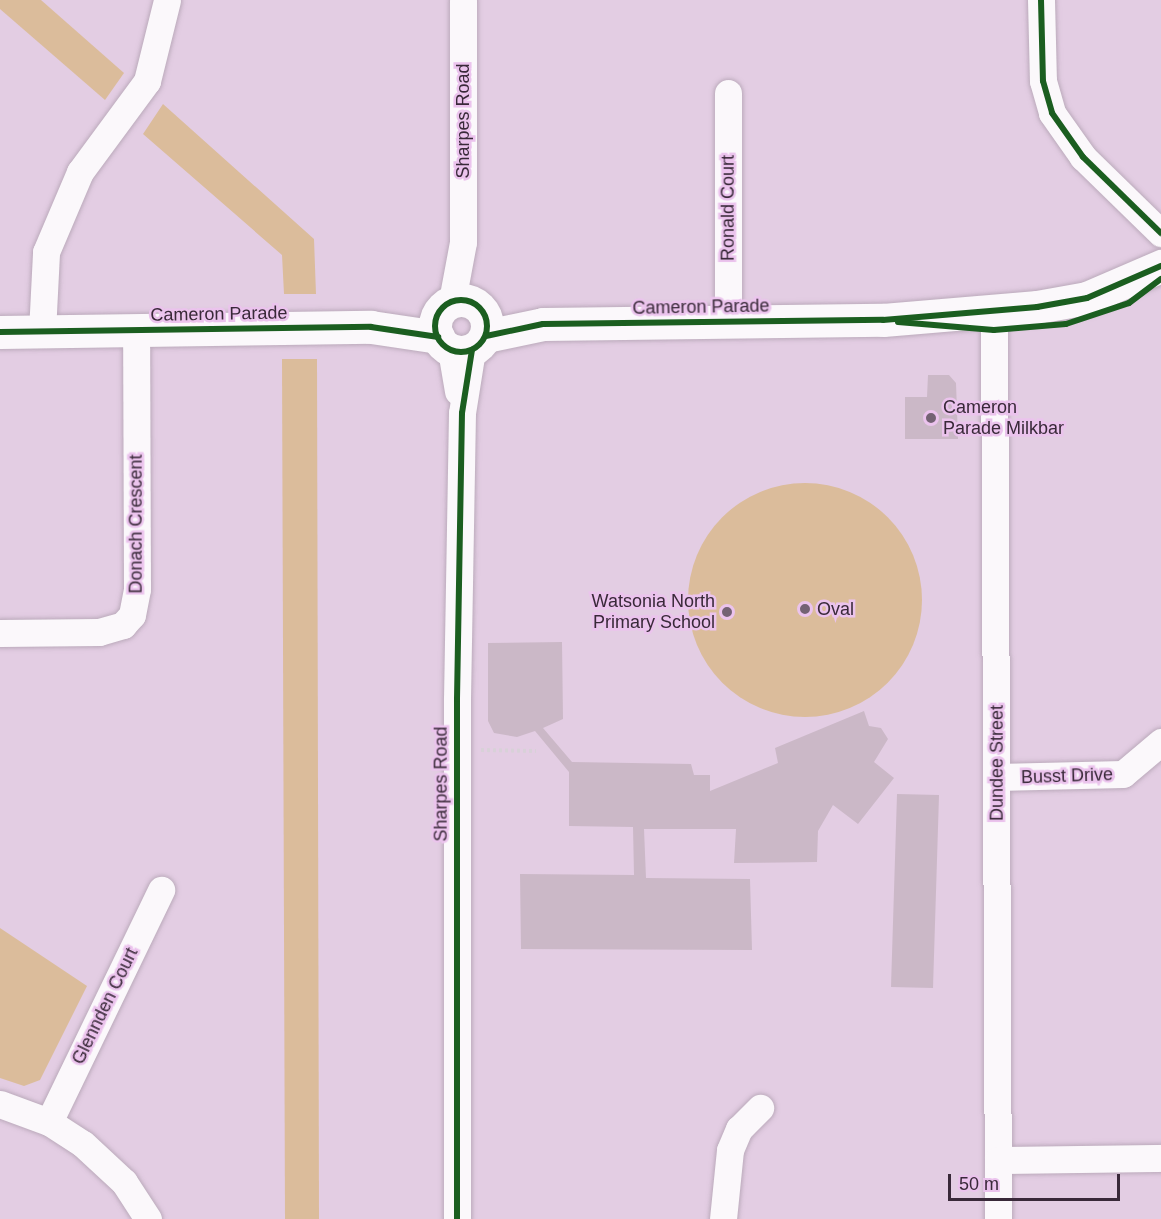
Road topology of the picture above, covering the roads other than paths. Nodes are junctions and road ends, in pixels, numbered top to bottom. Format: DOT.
graph roads {
  1 [pos="167,0"];
  2 [pos="463,0"];
  3 [pos="1041,0"];
  4 [pos="728,93"];
  5 [pos="1161,233"];
  6 [pos="1161,266"];
  7 [pos="1161,279"];
  8 [pos="994,319"];
  9 [pos="729,322"];
  10 [pos="462,325"];
  11 [pos="136,330"];
  12 [pos="0,332"];
  13 [pos="50,332"];
  14 [pos="0,633"];
  15 [pos="1161,742"];
  16 [pos="997,777"];
  17 [pos="161,890"];
  18 [pos="0,1104"];
  19 [pos="760,1108"];
  20 [pos="49,1122"];
  21 [pos="1161,1158"];
  22 [pos="998,1160"];
  23 [pos="148,1219"];
  24 [pos="457,1219"];
  25 [pos="723,1219"];
  26 [pos="998,1219"];
  1 -- 13 [label="street"];
  2 -- 10 [label="street, Sharpes Road"];
  3 -- 5 [label="street"];
  4 -- 9 [label="street, Ronald Court"];
  6 -- 8 [label="street, Cameron Parade"];
  7 -- 8 [label="street, Cameron Parade"];
  8 -- 9 [label="street, Cameron Parade"];
  8 -- 16 [label="street, Dundee Street"];
  9 -- 10 [label="street, Cameron Parade"];
  10 -- 11 [label="street, Cameron Parade"];
  10 -- 24 [label="street, Sharpes Road"];
  11 -- 13 [label="street, Cameron Parade"];
  11 -- 14 [label="street, Donach Crescent"];
  12 -- 13 [label="street, Cameron Parade"];
  15 -- 16 [label="street, Busst Drive"];
  16 -- 22 [label="street, Dundee Street"];
  17 -- 20 [label="street, Glennden Court"];
  18 -- 20 [label="street"];
  19 -- 25 [label="street"];
  20 -- 23 [label="street"];
  21 -- 22 [label="street"];
  22 -- 26 [label="street, Dundee Street"];
}
